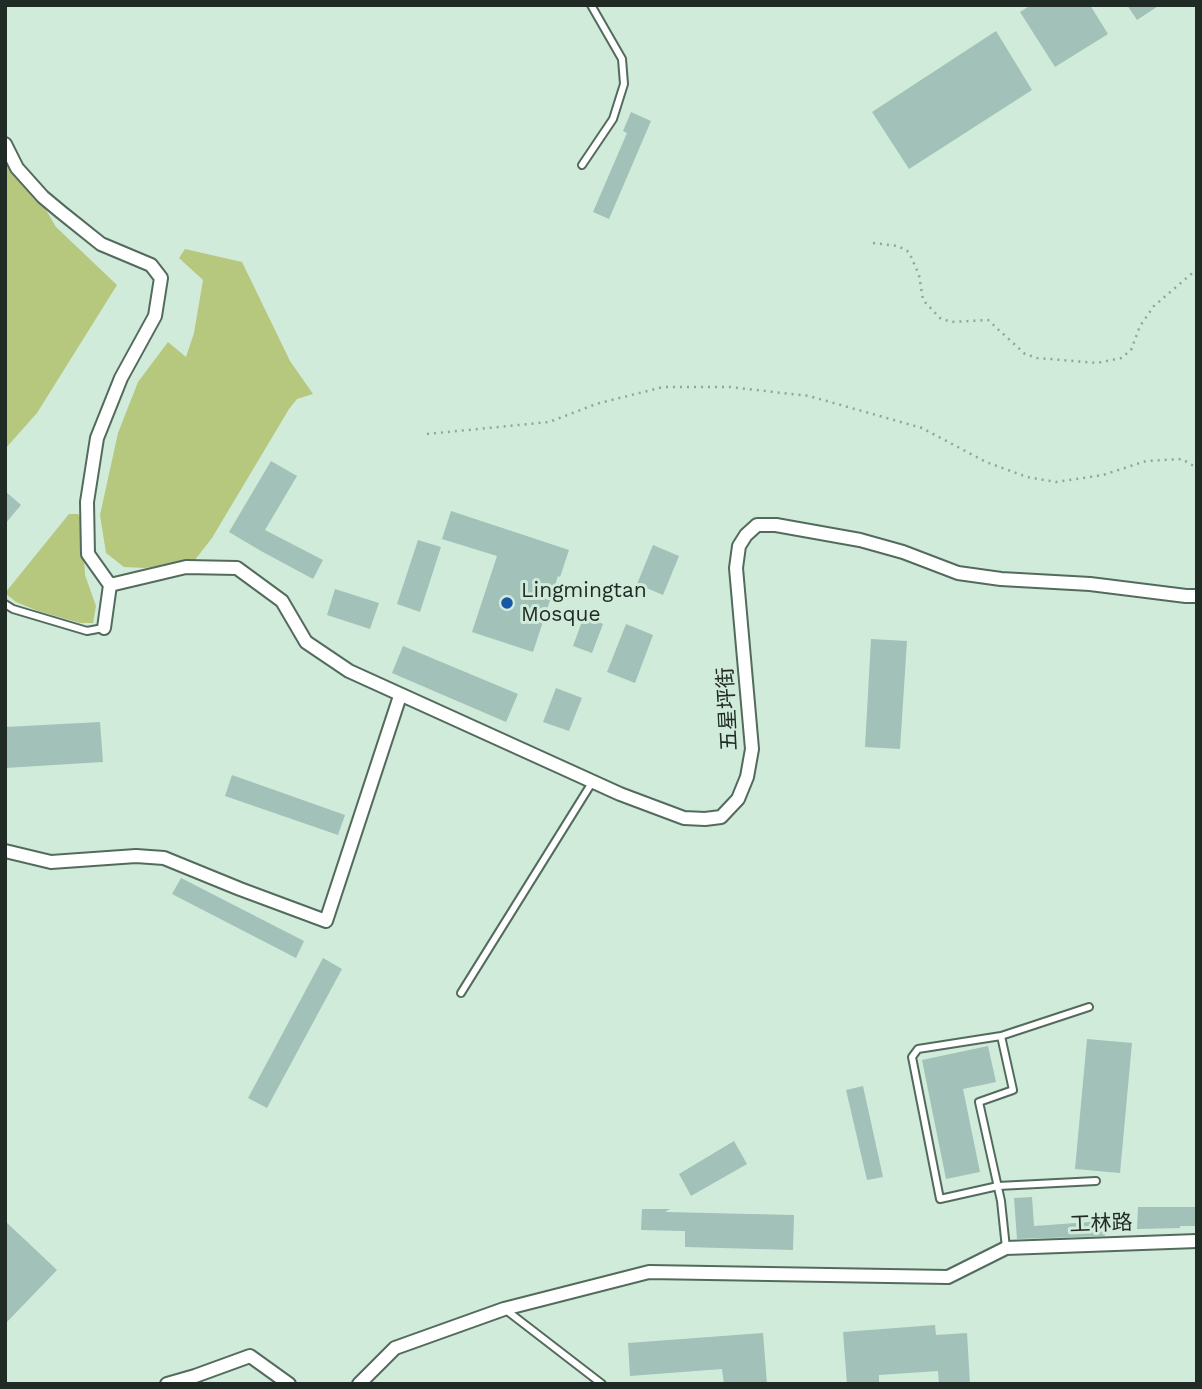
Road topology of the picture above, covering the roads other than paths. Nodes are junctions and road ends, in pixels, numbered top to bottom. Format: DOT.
graph roads {
  1 [pos="591,5"];
  2 [pos="5,144"];
  3 [pos="582,165"];
  4 [pos="110,585"];
  5 [pos="1197,596"];
  6 [pos="5,604"];
  7 [pos="104,628"];
  8 [pos="400,696"];
  9 [pos="593,781"];
  10 [pos="5,851"];
  11 [pos="461,993"];
  12 [pos="1089,1007"];
  13 [pos="1001,1036"];
  14 [pos="1096,1181"];
  15 [pos="998,1186"];
  16 [pos="1197,1241"];
  17 [pos="1006,1248"];
  18 [pos="504,1309"];
  19 [pos="167,1384"];
  20 [pos="289,1384"];
  21 [pos="359,1384"];
  22 [pos="602,1384"];
  1 -- 3 [label="lane"];
  2 -- 4 [label="street"];
  4 -- 7 [label="street"];
  4 -- 8 [label="street, 五星坪街"];
  5 -- 9 [label="street, 五星坪街"];
  6 -- 7 [label="lane"];
  8 -- 9 [label="street, 五星坪街"];
  8 -- 10 [label="street"];
  9 -- 11 [label="lane"];
  12 -- 13 [label="lane"];
  13 -- 15 [label="lane"];
  13 -- 15 [label="lane"];
  14 -- 15 [label="lane"];
  15 -- 17 [label="lane"];
  16 -- 17 [label="street, 工林路"];
  17 -- 18 [label="street"];
  18 -- 21 [label="street"];
  18 -- 22 [label="lane"];
  19 -- 20 [label="street"];
}
